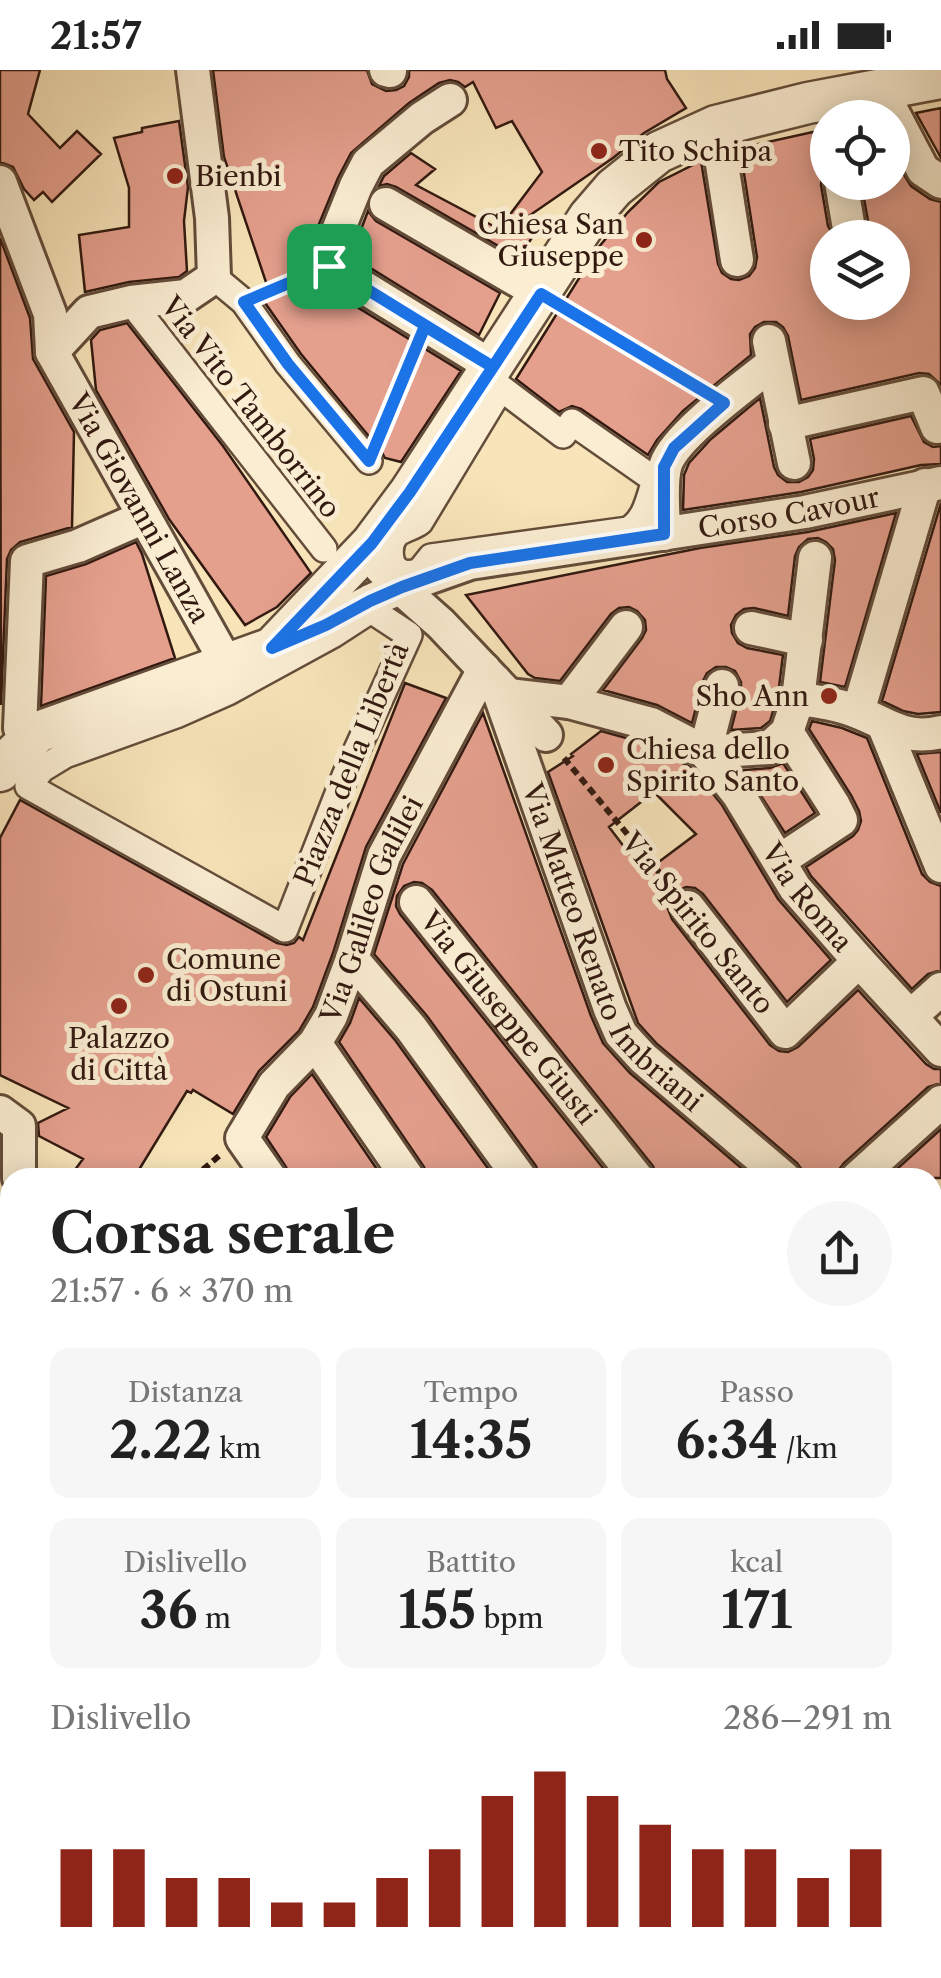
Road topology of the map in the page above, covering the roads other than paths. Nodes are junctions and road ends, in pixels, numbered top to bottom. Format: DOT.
graph roads {
  1 [pos="193,70"];
  2 [pos="941,78"];
  3 [pos="450,100"];
  4 [pos="862,100"];
  5 [pos="810,104"];
  6 [pos="716,126"];
  7 [pos="910,145"];
  8 [pos="0,182"];
  9 [pos="941,182"];
  10 [pos="386,204"];
  11 [pos="736,260"];
  12 [pos="214,278"];
  13 [pos="541,294"];
  14 [pos="131,302"];
  15 [pos="52,352"];
  16 [pos="493,367"];
  17 [pos="785,424"];
  18 [pos="936,428"];
  19 [pos="369,461"];
  20 [pos="794,462"];
  21 [pos="654,480"];
  22 [pos="933,484"];
  23 [pos="144,517"];
  24 [pos="664,534"];
  25 [pos="372,543"];
  26 [pos="324,549"];
  27 [pos="815,558"];
  28 [pos="402,587"];
  29 [pos="626,626"];
  30 [pos="752,628"];
  31 [pos="806,640"];
  32 [pos="272,648"];
  33 [pos="227,664"];
  34 [pos="496,682"];
  35 [pos="722,686"];
  36 [pos="798,699"];
  37 [pos="569,702"];
  38 [pos="870,718"];
  39 [pos="787,732"];
  40 [pos="941,732"];
  41 [pos="31,734"];
  42 [pos="546,735"];
  43 [pos="705,752"];
  44 [pos="0,771"];
  45 [pos="779,861"];
  46 [pos="941,866"];
  47 [pos="416,902"];
  48 [pos="688,907"];
  49 [pos="352,958"];
  50 [pos="858,961"];
  51 [pos="941,988"];
  52 [pos="911,1016"];
  53 [pos="316,1043"];
  54 [pos="941,1050"];
  55 [pos="941,1102"];
  56 [pos="0,1112"];
  57 [pos="19,1168"];
  58 [pos="263,1168"];
  59 [pos="401,1168"];
  60 [pos="513,1168"];
  61 [pos="617,1168"];
  62 [pos="772,1168"];
  63 [pos="868,1168"];
  1 -- 12 [label="street"];
  2 -- 4 [label="street, Piazza della Libertà"];
  3 -- 16 [label="street"];
  5 -- 6 [label="street, Piazza della Libertà"];
  6 -- 11 [label="street"];
  6 -- 13 [label="street, Piazza della Libertà"];
  7 -- 9 [label="street"];
  8 -- 15 [label="street"];
  10 -- 13 [label="street"];
  12 -- 14 [label="street"];
  12 -- 19 [label="street"];
  13 -- 16 [label="street, Piazza della Libertà"];
  14 -- 15 [label="street"];
  14 -- 26 [label="street, Via Vito Tamborrino"];
  15 -- 23 [label="street, Via Giovanni Lanza"];
  16 -- 25 [label="street, Piazza della Libertà"];
  17 -- 18 [label="street"];
  17 -- 20 [label="street"];
  17 -- 24 [label="street"];
  21 -- 21 [label="street"];
  22 -- 24 [label="street, Corso Cavour"];
  22 -- 38 [label="street"];
  23 -- 33 [label="street, Via Giovanni Lanza"];
  23 -- 41 [label="street"];
  24 -- 28 [label="street, Corso Cavour"];
  25 -- 28 [label="street, Piazza della Libertà"];
  25 -- 32 [label="street, Piazza della Libertà"];
  27 -- 31 [label="street"];
  28 -- 32 [label="street, Corso Cavour"];
  28 -- 34 [label="street, Piazza della Libertà"];
  29 -- 37 [label="street"];
  30 -- 31 [label="street"];
  31 -- 36 [label="street"];
  32 -- 33 [label="street, Piazza della Libertà"];
  33 -- 41 [label="street, Piazza della Libertà"];
  34 -- 37 [label="street, Via Roma"];
  34 -- 42 [label="street, Piazza della Libertà"];
  34 -- 49 [label="street, Via Galileo Galilei"];
  34 -- 62 [label="street, Via Matteo Renato Imbriani"];
  35 -- 43 [label="street"];
  36 -- 38 [label="street"];
  36 -- 39 [label="street"];
  37 -- 43 [label="street, Via Roma"];
  38 -- 40 [label="street"];
  38 -- 46 [label="street"];
  39 -- 43 [label="street"];
  39 -- 45 [label="street"];
  41 -- 41 [label="street, Piazza della Libertà"];
  41 -- 44 [label="street"];
  43 -- 45 [label="street, Via Roma"];
  45 -- 50 [label="street, Via Roma"];
  47 -- 61 [label="street, Via Giuseppe Giusti"];
  48 -- 50 [label="street, Via Spirito Santo"];
  49 -- 53 [label="street, Via Galileo Galilei"];
  49 -- 60 [label="street"];
  50 -- 52 [label="street, Via Roma"];
  51 -- 52 [label="street"];
  52 -- 54 [label="street, Via Roma"];
  53 -- 58 [label="street, Via Galileo Galilei"];
  53 -- 59 [label="street"];
  55 -- 63 [label="street"];
  56 -- 57 [label="street"];
}
